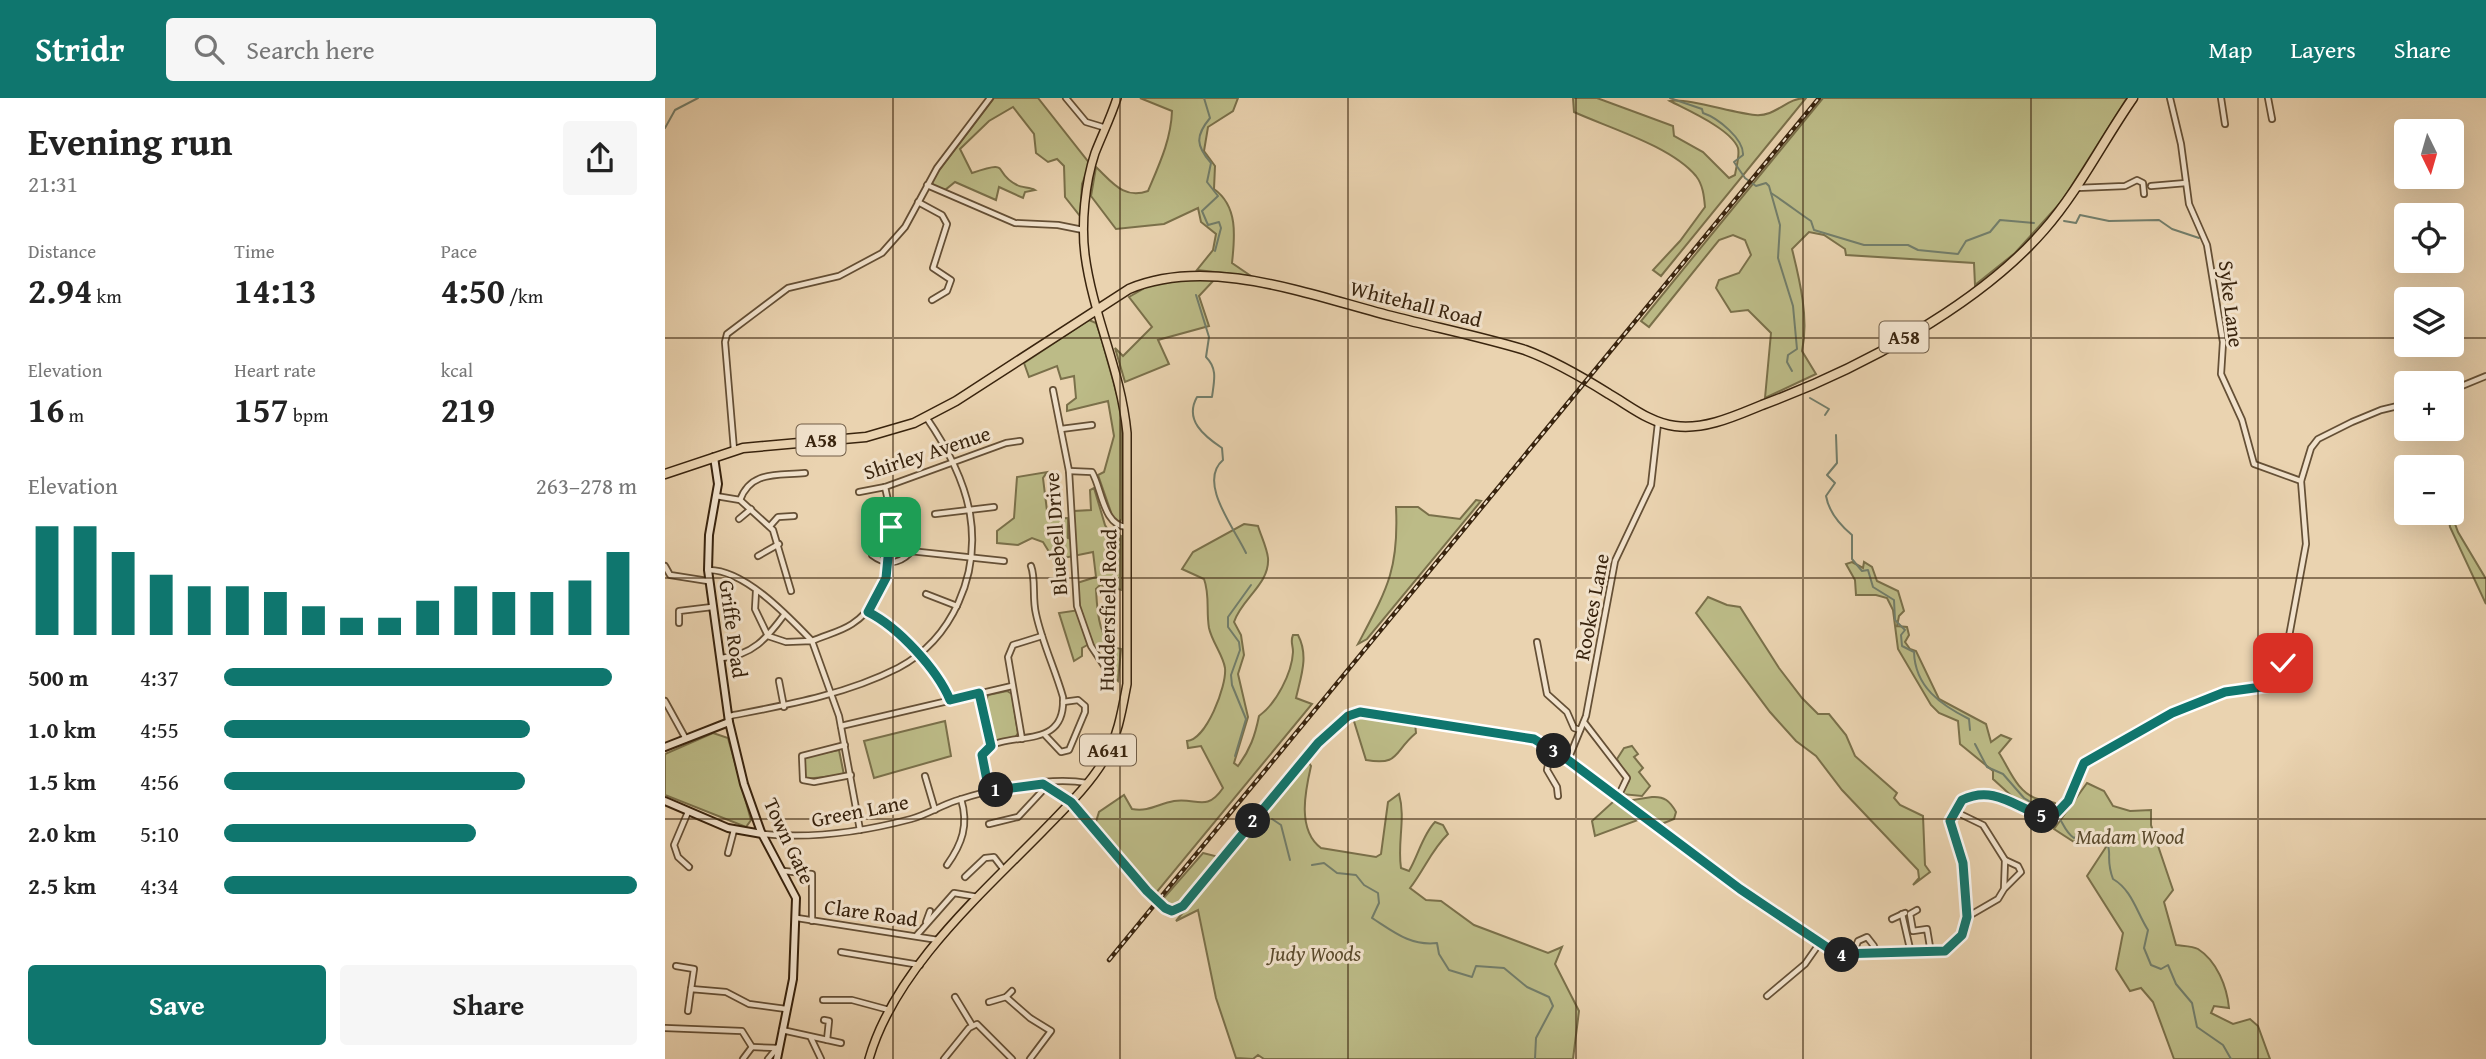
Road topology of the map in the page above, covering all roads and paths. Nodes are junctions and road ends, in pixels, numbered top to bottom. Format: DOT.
graph roads {
  1 [pos="990,98"];
  2 [pos="1066,98"];
  3 [pos="1117,98"];
  4 [pos="2133,98"];
  5 [pos="2170,98"];
  6 [pos="2221,98"];
  7 [pos="2268,98"];
  8 [pos="2272,119"];
  9 [pos="2225,124"];
  10 [pos="1106,128"];
  11 [pos="2186,183"];
  12 [pos="927,185"];
  13 [pos="2151,186"];
  14 [pos="2075,188"];
  15 [pos="2144,194"];
  16 [pos="918,202"];
  17 [pos="1084,230"];
  18 [pos="932,300"];
  19 [pos="1097,309"];
  20 [pos="2486,376"];
  21 [pos="2464,385"];
  22 [pos="1053,390"];
  23 [pos="2394,407"];
  24 [pos="926,417"];
  25 [pos="1658,422"];
  26 [pos="1092,425"];
  27 [pos="1061,429"];
  28 [pos="1020,441"];
  29 [pos="734,451"];
  30 [pos="714,457"];
  31 [pos="953,463"];
  32 [pos="1069,471"];
  33 [pos="805,472"];
  34 [pos="665,474"];
  35 [pos="2301,481"];
  36 [pos="885,487"];
  37 [pos="859,492"];
  38 [pos="716,496"];
  39 [pos="740,500"];
  40 [pos="994,507"];
  41 [pos="751,509"];
  42 [pos="970,511"];
  43 [pos="935,514"];
  44 [pos="794,516"];
  45 [pos="740,519"];
  46 [pos="770,526"];
  47 [pos="1127,527"];
  48 [pos="891,534"];
  49 [pos="779,544"];
  50 [pos="910,551"];
  51 [pos="758,556"];
  52 [pos="971,558"];
  53 [pos="1004,561"];
  54 [pos="888,562"];
  55 [pos="665,566"];
  56 [pos="1031,566"];
  57 [pos="708,570"];
  58 [pos="708,581"];
  59 [pos="756,591"];
  60 [pos="791,591"];
  61 [pos="926,594"];
  62 [pos="957,606"];
  63 [pos="712,607"];
  64 [pos="868,612"];
  65 [pos="784,615"];
  66 [pos="680,623"];
  67 [pos="768,636"];
  68 [pos="1042,636"];
  69 [pos="812,641"];
  70 [pos="1537,642"];
  71 [pos="919,654"];
  72 [pos="720,658"];
  73 [pos="1107,670"];
  74 [pos="779,681"];
  75 [pos="1012,686"];
  76 [pos="831,693"];
  77 [pos="979,693"];
  78 [pos="950,700"];
  79 [pos="665,701"];
  80 [pos="1063,702"];
  81 [pos="784,707"];
  82 [pos="728,719"];
  83 [pos="1584,722"];
  84 [pos="841,726"];
  85 [pos="1580,730"];
  86 [pos="1045,734"];
  87 [pos="686,739"];
  88 [pos="1022,740"];
  89 [pos="845,745"];
  90 [pos="991,746"];
  91 [pos="665,747"];
  92 [pos="1551,749"];
  93 [pos="1568,760"];
  94 [pos="851,775"];
  95 [pos="925,776"];
  96 [pos="1087,783"];
  97 [pos="1044,786"];
  98 [pos="989,791"];
  99 [pos="1558,796"];
  100 [pos="961,799"];
  101 [pos="1617,799"];
  102 [pos="665,802"];
  103 [pos="1071,802"];
  104 [pos="935,810"];
  105 [pos="1954,811"];
  106 [pos="688,812"];
  107 [pos="989,824"];
  108 [pos="734,830"];
  109 [pos="860,830"];
  110 [pos="762,834"];
  111 [pos="728,853"];
  112 [pos="2004,860"];
  113 [pos="947,865"];
  114 [pos="689,867"];
  115 [pos="1004,871"];
  116 [pos="784,872"];
  117 [pos="965,877"];
  118 [pos="2004,889"];
  119 [pos="978,898"];
  120 [pos="1917,910"];
  121 [pos="930,911"];
  122 [pos="1967,917"];
  123 [pos="797,918"];
  124 [pos="1892,919"];
  125 [pos="813,920"];
  126 [pos="925,926"];
  127 [pos="917,935"];
  128 [pos="939,940"];
  129 [pos="1819,944"];
  130 [pos="841,952"];
  131 [pos="1911,953"];
  132 [pos="1931,953"];
  133 [pos="1870,954"];
  134 [pos="1853,955"];
  135 [pos="921,965"];
  136 [pos="676,966"];
  137 [pos="691,989"];
  138 [pos="1012,991"];
  139 [pos="1767,996"];
  140 [pos="955,997"];
  141 [pos="1006,997"];
  142 [pos="823,1000"];
  143 [pos="989,1002"];
  144 [pos="786,1009"];
  145 [pos="688,1011"];
  146 [pos="890,1011"];
  147 [pos="824,1020"];
  148 [pos="972,1025"];
  149 [pos="665,1028"];
  150 [pos="782,1030"];
  151 [pos="811,1037"];
  152 [pos="827,1040"];
  153 [pos="841,1043"];
  154 [pos="752,1047"];
  155 [pos="778,1048"];
  156 [pos="743,1059"];
  157 [pos="768,1059"];
  158 [pos="776,1059"];
  159 [pos="821,1059"];
  160 [pos="869,1059"];
  161 [pos="944,1059"];
  162 [pos="1012,1059"];
  163 [pos="1030,1059"];
  1 -- 12 [label="street"];
  2 -- 10 [label="street"];
  3 -- 10 [label="main road, A641"];
  4 -- 14 [label="highway, Whitehall Road / A58"];
  5 -- 11 [label="street, Syke Lane"];
  6 -- 9 [label="street"];
  7 -- 8 [label="street"];
  10 -- 17 [label="main road, Huddersfield Road / A641"];
  11 -- 13 [label="street"];
  11 -- 35 [label="street, Syke Lane"];
  12 -- 16 [label="street"];
  12 -- 17 [label="street"];
  14 -- 15 [label="street"];
  14 -- 25 [label="highway, Whitehall Road / A58"];
  16 -- 18 [label="street"];
  16 -- 29 [label="street"];
  17 -- 19 [label="main road, Huddersfield Road / A641"];
  19 -- 24 [label="highway, Whitehall Road / A58"];
  19 -- 25 [label="highway, Whitehall Road / A58"];
  19 -- 47 [label="main road, Huddersfield Road / A641"];
  20 -- 21 [label="street"];
  22 -- 27 [label="street, Bluebell Drive"];
  23 -- 35 [label="street"];
  24 -- 29 [label="highway, Whitehall Road / A58"];
  24 -- 31 [label="street"];
  25 -- 83 [label="street, Rookes Lane"];
  26 -- 27 [label="street"];
  27 -- 32 [label="street, Bluebell Drive"];
  28 -- 31 [label="street, Shirley Avenue"];
  29 -- 30 [label="highway, Whitehall Road / A58"];
  30 -- 34 [label="highway, Whitehall Road / A58"];
  30 -- 38 [label="street, Griffe Road"];
  31 -- 36 [label="street, Shirley Avenue"];
  31 -- 42 [label="street"];
  32 -- 47 [label="street"];
  32 -- 73 [label="street, Bluebell Drive"];
  33 -- 39 [label="street"];
  35 -- 105 [label="street"];
  36 -- 37 [label="street, Shirley Avenue"];
  36 -- 48 [label="street"];
  38 -- 39 [label="street"];
  38 -- 57 [label="street, Griffe Road"];
  39 -- 41 [label="street"];
  40 -- 42 [label="street"];
  41 -- 45 [label="street"];
  41 -- 46 [label="street"];
  42 -- 43 [label="street"];
  42 -- 52 [label="street"];
  44 -- 46 [label="street"];
  46 -- 49 [label="street"];
  47 -- 96 [label="main road, Huddersfield Road / A641"];
  48 -- 50 [label="street"];
  48 -- 54 [label="street"];
  48 -- 54 [label="street"];
  49 -- 51 [label="street"];
  49 -- 60 [label="street"];
  50 -- 52 [label="street"];
  50 -- 54 [label="street"];
  52 -- 53 [label="street"];
  52 -- 62 [label="street"];
  54 -- 64 [label="street"];
  55 -- 58 [label="street"];
  56 -- 68 [label="street"];
  57 -- 58 [label="street, Griffe Road"];
  57 -- 59 [label="street"];
  58 -- 63 [label="street, Griffe Road"];
  59 -- 65 [label="street"];
  59 -- 67 [label="street"];
  61 -- 62 [label="street"];
  62 -- 71 [label="street"];
  63 -- 66 [label="street"];
  63 -- 72 [label="street, Griffe Road"];
  64 -- 69 [label="street"];
  64 -- 71 [label="street"];
  65 -- 67 [label="street"];
  65 -- 69 [label="street"];
  67 -- 69 [label="street"];
  67 -- 72 [label="street"];
  68 -- 75 [label="street"];
  68 -- 80 [label="street"];
  69 -- 76 [label="street"];
  70 -- 85 [label="street"];
  71 -- 76 [label="street"];
  71 -- 78 [label="street"];
  72 -- 82 [label="street, Griffe Road"];
  74 -- 81 [label="street"];
  75 -- 77 [label="street"];
  75 -- 88 [label="street"];
  76 -- 81 [label="street"];
  76 -- 84 [label="street"];
  77 -- 78 [label="street"];
  77 -- 90 [label="street"];
  78 -- 84 [label="street"];
  79 -- 87 [label="street"];
  80 -- 86 [label="street"];
  80 -- 86 [label="street"];
  81 -- 82 [label="street"];
  82 -- 87 [label="street"];
  82 -- 110 [label="street, Town Gate"];
  83 -- 85 [label="street, Rookes Lane"];
  83 -- 101 [label="street"];
  84 -- 89 [label="street"];
  85 -- 93 [label="street, Rookes Lane"];
  86 -- 88 [label="street"];
  87 -- 91 [label="street"];
  88 -- 90 [label="street"];
  89 -- 94 [label="street"];
  89 -- 94 [label="street"];
  90 -- 98 [label="street"];
  92 -- 93 [label="street"];
  92 -- 99 [label="street"];
  92 -- 103 [label="street, bridge"];
  93 -- 101 [label="street"];
  94 -- 109 [label="street"];
  95 -- 104 [label="street"];
  96 -- 97 [label="street, Green Lane"];
  96 -- 103 [label="main road, Huddersfield Road / A641"];
  97 -- 98 [label="street, Green Lane"];
  97 -- 103 [label="street"];
  97 -- 107 [label="street"];
  98 -- 100 [label="street, Green Lane"];
  100 -- 104 [label="street, Green Lane"];
  100 -- 113 [label="street"];
  101 -- 129 [label="street"];
  102 -- 106 [label="street"];
  103 -- 115 [label="main road, Huddersfield Road / A641"];
  104 -- 109 [label="street, Green Lane"];
  105 -- 112 [label="street"];
  105 -- 122 [label="street"];
  106 -- 108 [label="street"];
  106 -- 114 [label="street"];
  108 -- 110 [label="street"];
  108 -- 111 [label="street"];
  109 -- 110 [label="street, Green Lane"];
  110 -- 116 [label="street, Town Gate"];
  112 -- 118 [label="street"];
  112 -- 118 [label="street"];
  115 -- 117 [label="street"];
  115 -- 119 [label="main road, Huddersfield Road / A641"];
  116 -- 123 [label="street, Town Gate"];
  116 -- 125 [label="street"];
  118 -- 122 [label="street"];
  119 -- 126 [label="street"];
  119 -- 128 [label="main road, Huddersfield Road / A641"];
  120 -- 132 [label="street"];
  121 -- 126 [label="street"];
  122 -- 132 [label="street"];
  123 -- 125 [label="street, Clare Road"];
  123 -- 144 [label="street, Town Gate"];
  124 -- 131 [label="street"];
  125 -- 127 [label="street, Clare Road"];
  126 -- 127 [label="street"];
  127 -- 128 [label="street, Clare Road"];
  128 -- 135 [label="main road, Huddersfield Road / A641"];
  129 -- 134 [label="street"];
  129 -- 139 [label="street"];
  130 -- 135 [label="street"];
  131 -- 132 [label="street"];
  131 -- 133 [label="street"];
  133 -- 134 [label="street"];
  133 -- 134 [label="street"];
  135 -- 146 [label="main road, Huddersfield Road / A641"];
  136 -- 137 [label="street"];
  137 -- 144 [label="street"];
  137 -- 145 [label="street"];
  138 -- 141 [label="street"];
  140 -- 148 [label="street"];
  141 -- 143 [label="street"];
  141 -- 163 [label="street"];
  142 -- 146 [label="street"];
  144 -- 150 [label="street, Town Gate"];
  146 -- 160 [label="main road, Huddersfield Road / A641"];
  147 -- 152 [label="street"];
  148 -- 161 [label="street"];
  148 -- 162 [label="street"];
  149 -- 154 [label="street"];
  150 -- 151 [label="street"];
  150 -- 155 [label="street, Town Gate"];
  151 -- 152 [label="street"];
  151 -- 159 [label="street"];
  152 -- 153 [label="street"];
  154 -- 155 [label="street"];
  154 -- 156 [label="street"];
  155 -- 157 [label="street"];
  155 -- 158 [label="street, Town Gate"];
}
